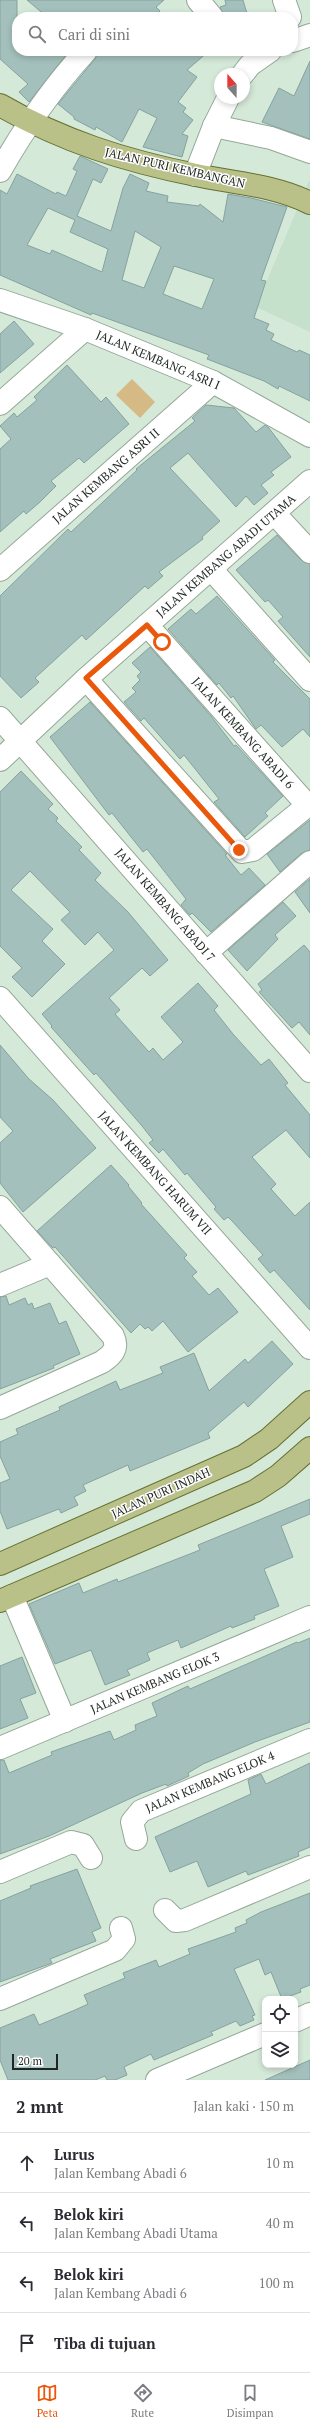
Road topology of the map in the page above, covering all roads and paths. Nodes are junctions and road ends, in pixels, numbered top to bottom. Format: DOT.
graph roads {
  1 [pos="198,0"];
  2 [pos="284,0"];
  3 [pos="208,12"];
  4 [pos="288,12"];
  5 [pos="81,56"];
  6 [pos="259,56"];
  7 [pos="244,63"];
  8 [pos="225,104"];
  9 [pos="0,105"];
  10 [pos="28,122"];
  11 [pos="214,126"];
  12 [pos="310,152"];
  13 [pos="0,171"];
  14 [pos="195,175"];
  15 [pos="310,203"];
  16 [pos="0,300"];
  17 [pos="86,329"];
  18 [pos="213,382"];
  19 [pos="0,404"];
  20 [pos="310,436"];
  21 [pos="310,481"];
  22 [pos="274,513"];
  23 [pos="310,552"];
  24 [pos="211,569"];
  25 [pos="0,570"];
  26 [pos="147,625"];
  27 [pos="86,678"];
  28 [pos="310,680"];
  29 [pos="0,718"];
  30 [pos="20,740"];
  31 [pos="0,760"];
  32 [pos="307,807"];
  33 [pos="310,862"];
  34 [pos="206,953"];
  35 [pos="0,998"];
  36 [pos="310,1070"];
  37 [pos="0,1207"];
  38 [pos="50,1264"];
  39 [pos="0,1285"];
  40 [pos="310,1348"];
  41 [pos="310,1402"];
  42 [pos="0,1408"];
  43 [pos="310,1448"];
  44 [pos="0,1564"];
  45 [pos="6,1599"];
  46 [pos="310,1617"];
  47 [pos="64,1721"];
  48 [pos="310,1740"];
  49 [pos="0,1748"];
  50 [pos="136,1839"];
  51 [pos="91,1858"];
  52 [pos="310,1867"];
  53 [pos="0,1872"];
  54 [pos="165,1910"];
  55 [pos="121,1928"];
  56 [pos="0,1999"];
  57 [pos="310,2014"];
  58 [pos="298,2020"];
  59 [pos="262,2035"];
  60 [pos="157,2080"];
  1 -- 3 [label="street"];
  2 -- 4 [label="street"];
  5 -- 10 [label="street"];
  6 -- 7 [label="street"];
  8 -- 11 [label="street"];
  9 -- 10 [label="main road, JALAN PURI KEMBANGAN"];
  10 -- 13 [label="street"];
  10 -- 14 [label="main road, JALAN PURI KEMBANGAN"];
  11 -- 12 [label="street"];
  11 -- 14 [label="street"];
  14 -- 15 [label="main road, JALAN PURI KEMBANGAN"];
  16 -- 17 [label="street, JALAN KEMBANG ASRI I"];
  17 -- 18 [label="street, JALAN KEMBANG ASRI I"];
  17 -- 19 [label="street"];
  18 -- 20 [label="street, JALAN KEMBANG ASRI I"];
  18 -- 25 [label="street, JALAN KEMBANG ASRI II"];
  21 -- 22 [label="street, JALAN KEMBANG ABADI UTAMA"];
  22 -- 23 [label="street"];
  22 -- 24 [label="street, JALAN KEMBANG ABADI UTAMA"];
  24 -- 26 [label="street, JALAN KEMBANG ABADI UTAMA"];
  24 -- 28 [label="street"];
  26 -- 27 [label="street, JALAN KEMBANG ABADI UTAMA"];
  26 -- 32 [label="street, JALAN KEMBANG ABADI 6"];
  27 -- 30 [label="street, JALAN KEMBANG ABADI UTAMA"];
  27 -- 32 [label="street, JALAN KEMBANG ABADI 6"];
  29 -- 30 [label="street, JALAN KEMBANG ABADI 7"];
  30 -- 31 [label="street, JALAN KEMBANG ABADI UTAMA"];
  30 -- 34 [label="street, JALAN KEMBANG ABADI 7"];
  33 -- 34 [label="street"];
  34 -- 36 [label="street, JALAN KEMBANG ABADI 7"];
  35 -- 40 [label="street, JALAN KEMBANG HARUM VII"];
  37 -- 38 [label="street"];
  38 -- 39 [label="street"];
  38 -- 42 [label="street"];
  41 -- 44 [label="main road, JALAN PURI INDAH"];
  43 -- 45 [label="main road"];
  45 -- 47 [label="street"];
  46 -- 47 [label="street, JALAN KEMBANG ELOK 3"];
  47 -- 49 [label="street, JALAN KEMBANG ELOK 3"];
  48 -- 50 [label="street, JALAN KEMBANG ELOK 4"];
  51 -- 53 [label="street"];
  52 -- 54 [label="street"];
  55 -- 56 [label="street"];
  57 -- 58 [label="street"];
  59 -- 60 [label="street"];
}
